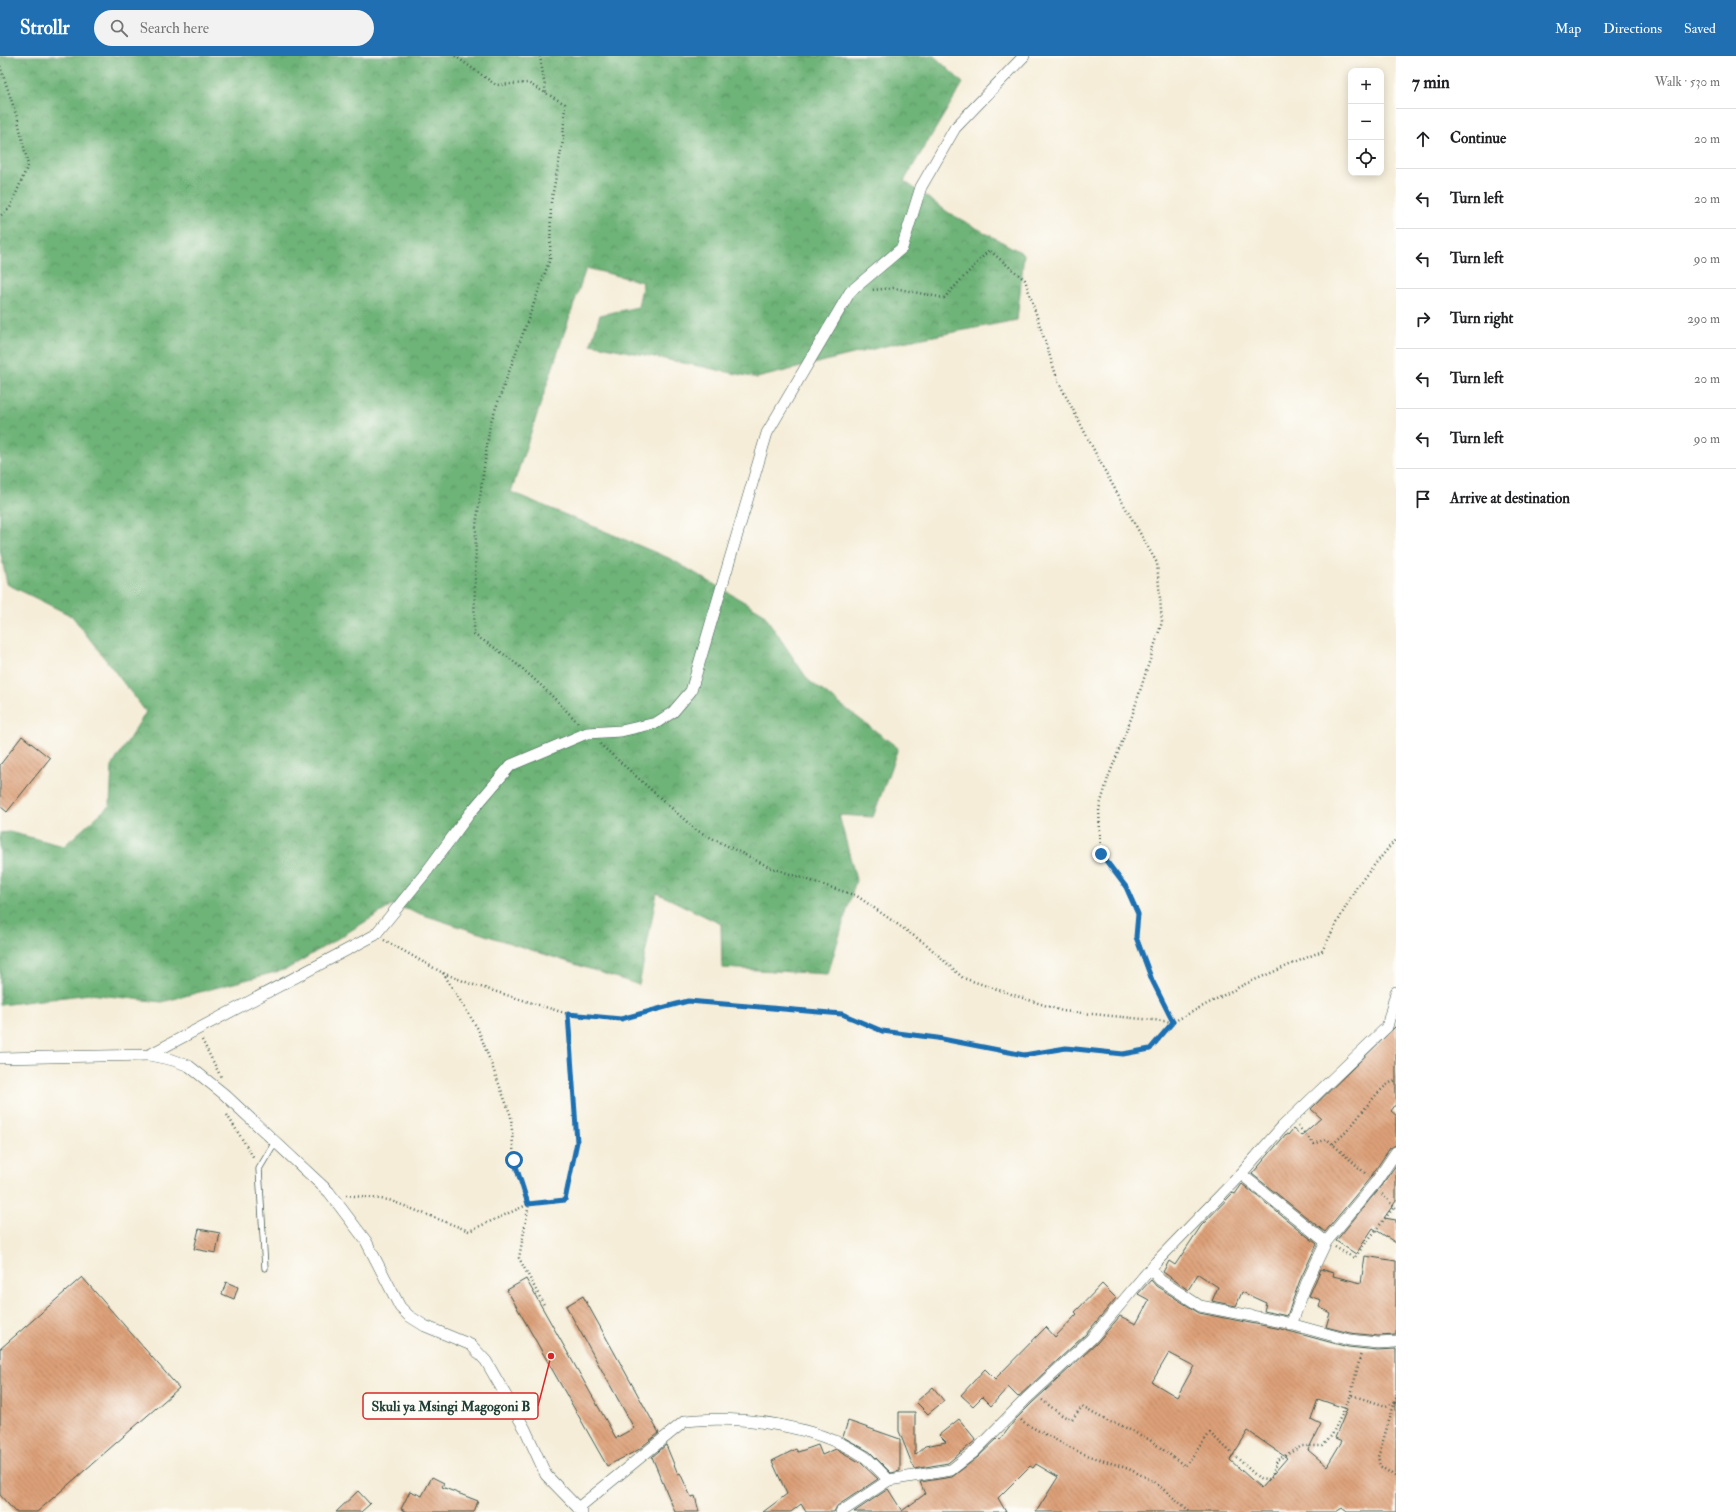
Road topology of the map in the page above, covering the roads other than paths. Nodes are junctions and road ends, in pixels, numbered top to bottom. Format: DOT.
graph roads {
  1 [pos="1024,56"];
  2 [pos="1396,992"];
  3 [pos="149,1055"];
  4 [pos="0,1058"];
  5 [pos="275,1142"];
  6 [pos="1396,1152"];
  7 [pos="1241,1174"];
  8 [pos="1326,1242"];
  9 [pos="266,1268"];
  10 [pos="1151,1269"];
  11 [pos="1291,1325"];
  12 [pos="1396,1342"];
  13 [pos="888,1480"];
  14 [pos="580,1510"];
  15 [pos="841,1512"];
  1 -- 3 [label="street"];
  2 -- 7 [label="street"];
  3 -- 4 [label="street"];
  3 -- 5 [label="street"];
  5 -- 9 [label="lane"];
  5 -- 14 [label="street"];
  6 -- 8 [label="street"];
  7 -- 8 [label="street"];
  7 -- 10 [label="street"];
  8 -- 11 [label="street"];
  10 -- 11 [label="street"];
  10 -- 13 [label="street"];
  11 -- 12 [label="street"];
  13 -- 14 [label="street"];
  13 -- 15 [label="street"];
}
